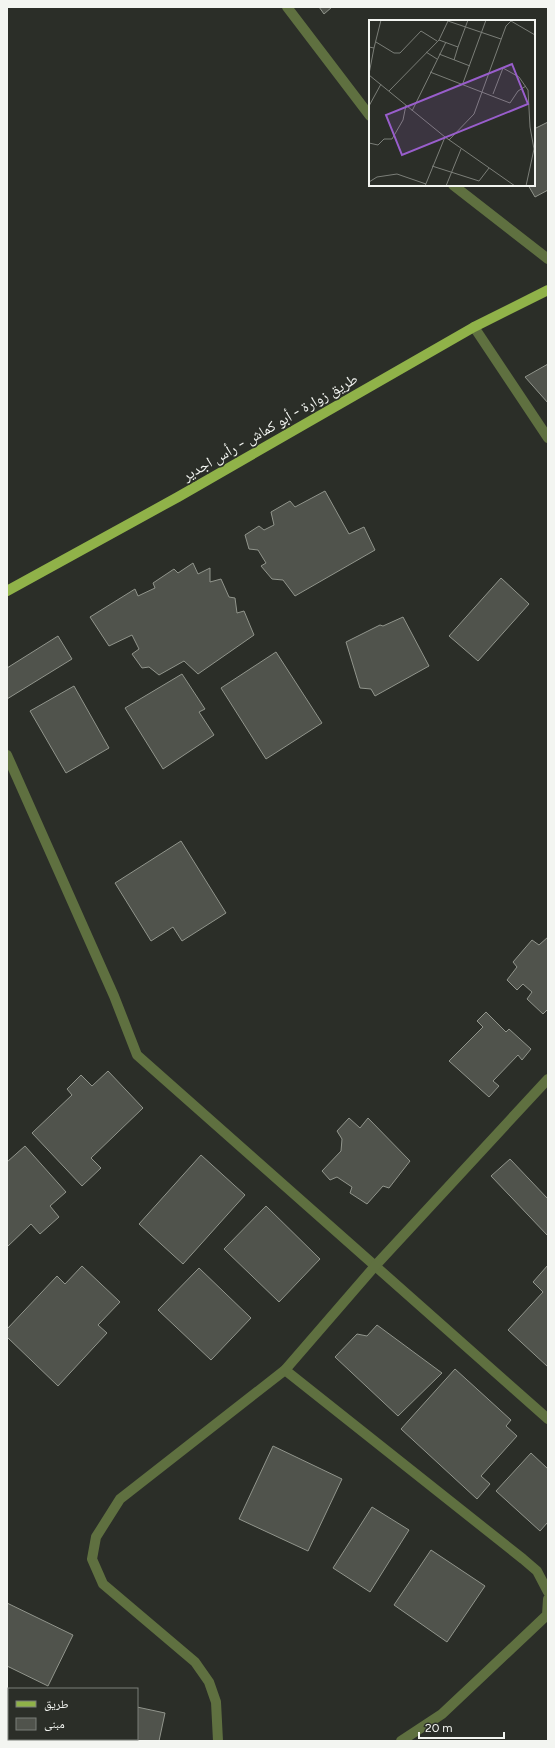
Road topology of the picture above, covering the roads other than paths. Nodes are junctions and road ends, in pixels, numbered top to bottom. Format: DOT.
graph roads {
  1 [pos="287,7"];
  2 [pos="369,115"];
  3 [pos="454,186"];
  4 [pos="548,259"];
  5 [pos="548,290"];
  6 [pos="474,327"];
  7 [pos="548,438"];
  8 [pos="7,591"];
  9 [pos="7,755"];
  10 [pos="548,1080"];
  11 [pos="375,1266"];
  12 [pos="285,1370"];
  13 [pos="548,1419"];
  14 [pos="548,1592"];
  15 [pos="548,1599"];
  16 [pos="218,1741"];
  17 [pos="401,1741"];
  1 -- 2 [label="street"];
  3 -- 4 [label="street"];
  5 -- 6 [label="main road, طريق زوارة - أبو كماش - رأس اجدير"];
  6 -- 7 [label="street"];
  6 -- 8 [label="main road, طريق زوارة - أبو كماش - رأس اجدير"];
  9 -- 11 [label="street"];
  10 -- 11 [label="street"];
  11 -- 12 [label="street"];
  11 -- 13 [label="street"];
  12 -- 14 [label="street"];
  12 -- 16 [label="street"];
  15 -- 17 [label="street"];
}
